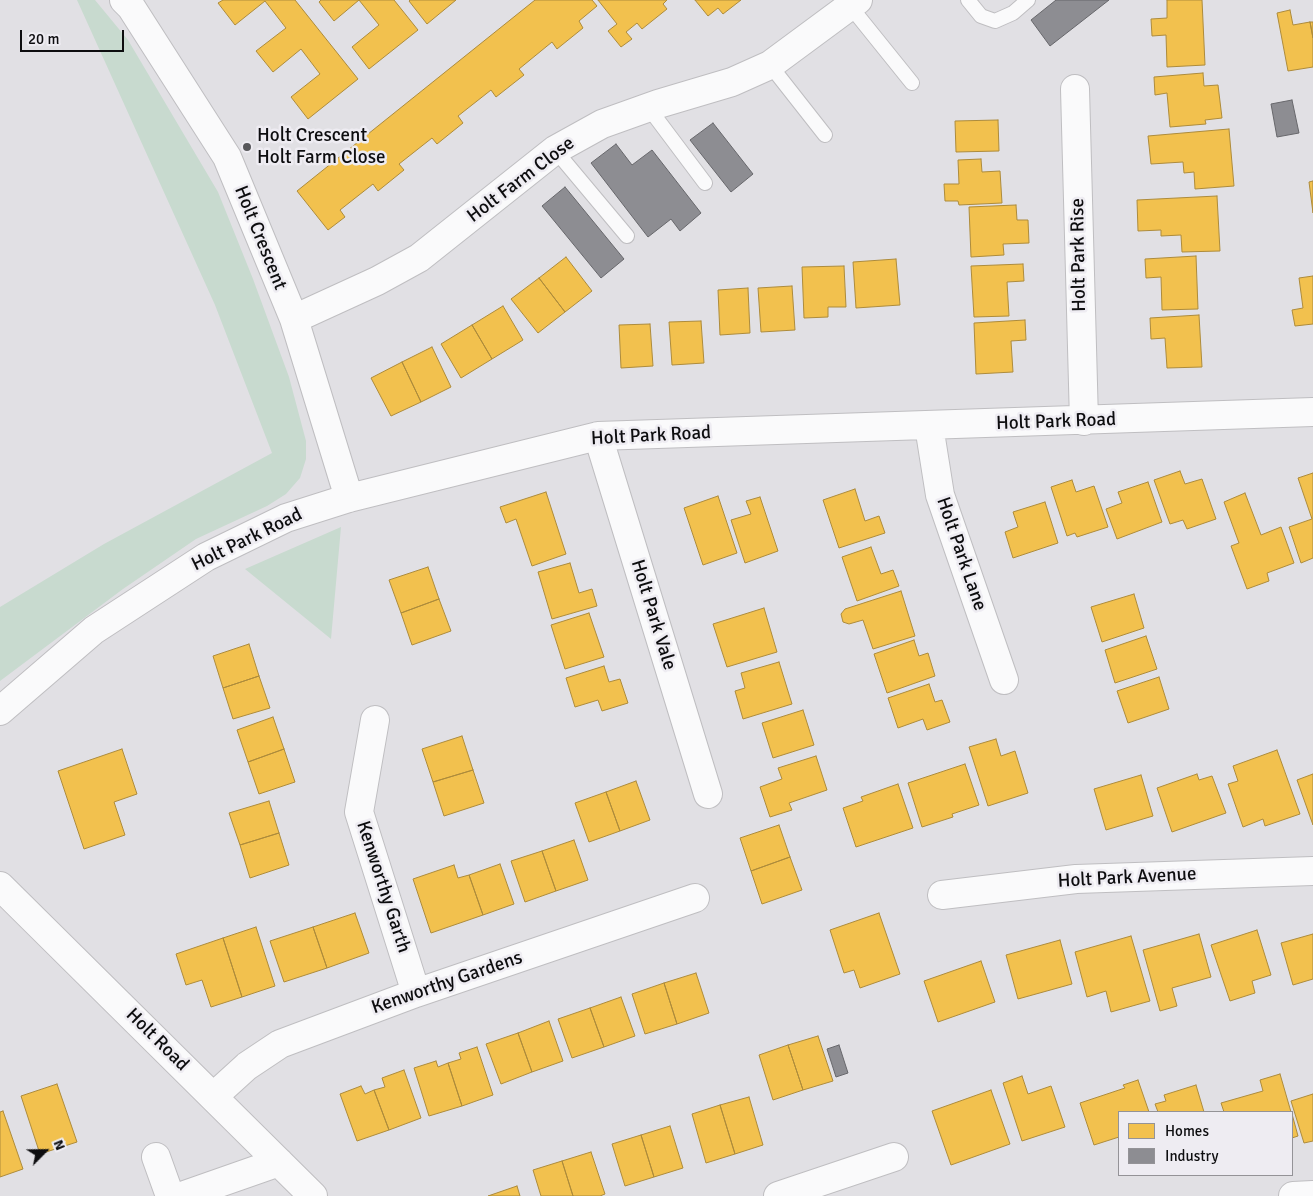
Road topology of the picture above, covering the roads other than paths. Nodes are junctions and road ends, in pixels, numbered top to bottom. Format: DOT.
graph roads {
  1 [pos="124,0"];
  2 [pos="968,0"];
  3 [pos="1028,0"];
  4 [pos="854,3"];
  5 [pos="770,65"];
  6 [pos="912,83"];
  7 [pos="1075,89"];
  8 [pos="648,108"];
  9 [pos="825,134"];
  10 [pos="555,150"];
  11 [pos="705,183"];
  12 [pos="626,236"];
  13 [pos="294,319"];
  14 [pos="1313,412"];
  15 [pos="1084,421"];
  16 [pos="929,426"];
  17 [pos="598,436"];
  18 [pos="349,498"];
  19 [pos="1004,680"];
  20 [pos="0,711"];
  21 [pos="375,720"];
  22 [pos="708,794"];
  23 [pos="1313,871"];
  24 [pos="0,886"];
  25 [pos="942,895"];
  26 [pos="695,898"];
  27 [pos="416,993"];
  28 [pos="214,1096"];
  29 [pos="156,1157"];
  30 [pos="894,1157"];
  31 [pos="279,1162"];
  32 [pos="1313,1195"];
  33 [pos="170,1196"];
  34 [pos="182,1196"];
  35 [pos="313,1196"];
  36 [pos="778,1196"];
  37 [pos="1293,1196"];
  1 -- 13 [label="street, Holt Crescent"];
  2 -- 3 [label="lane"];
  4 -- 5 [label="street, Holt Farm Close"];
  4 -- 6 [label="lane"];
  5 -- 8 [label="street, Holt Farm Close"];
  5 -- 9 [label="lane"];
  7 -- 15 [label="street, Holt Park Rise"];
  8 -- 10 [label="street, Holt Farm Close"];
  8 -- 11 [label="lane"];
  10 -- 12 [label="lane"];
  10 -- 13 [label="street, Holt Farm Close"];
  13 -- 18 [label="street, Holt Crescent"];
  14 -- 15 [label="street, Holt Park Road"];
  15 -- 16 [label="street, Holt Park Road"];
  16 -- 17 [label="street, Holt Park Road"];
  16 -- 19 [label="street, Holt Park Lane"];
  17 -- 18 [label="street, Holt Park Road"];
  17 -- 22 [label="street, Holt Park Vale"];
  18 -- 20 [label="street, Holt Park Road"];
  21 -- 27 [label="street, Kenworthy Garth"];
  23 -- 25 [label="street, Holt Park Avenue"];
  24 -- 28 [label="street, Holt Road"];
  26 -- 27 [label="street, Kenworthy Gardens"];
  27 -- 28 [label="street, Kenworthy Gardens"];
  28 -- 31 [label="street, Holt Road"];
  29 -- 33 [label="street"];
  30 -- 36 [label="street"];
  31 -- 34 [label="street"];
  31 -- 35 [label="street, Holt Road"];
  32 -- 37 [label="street"];
}
